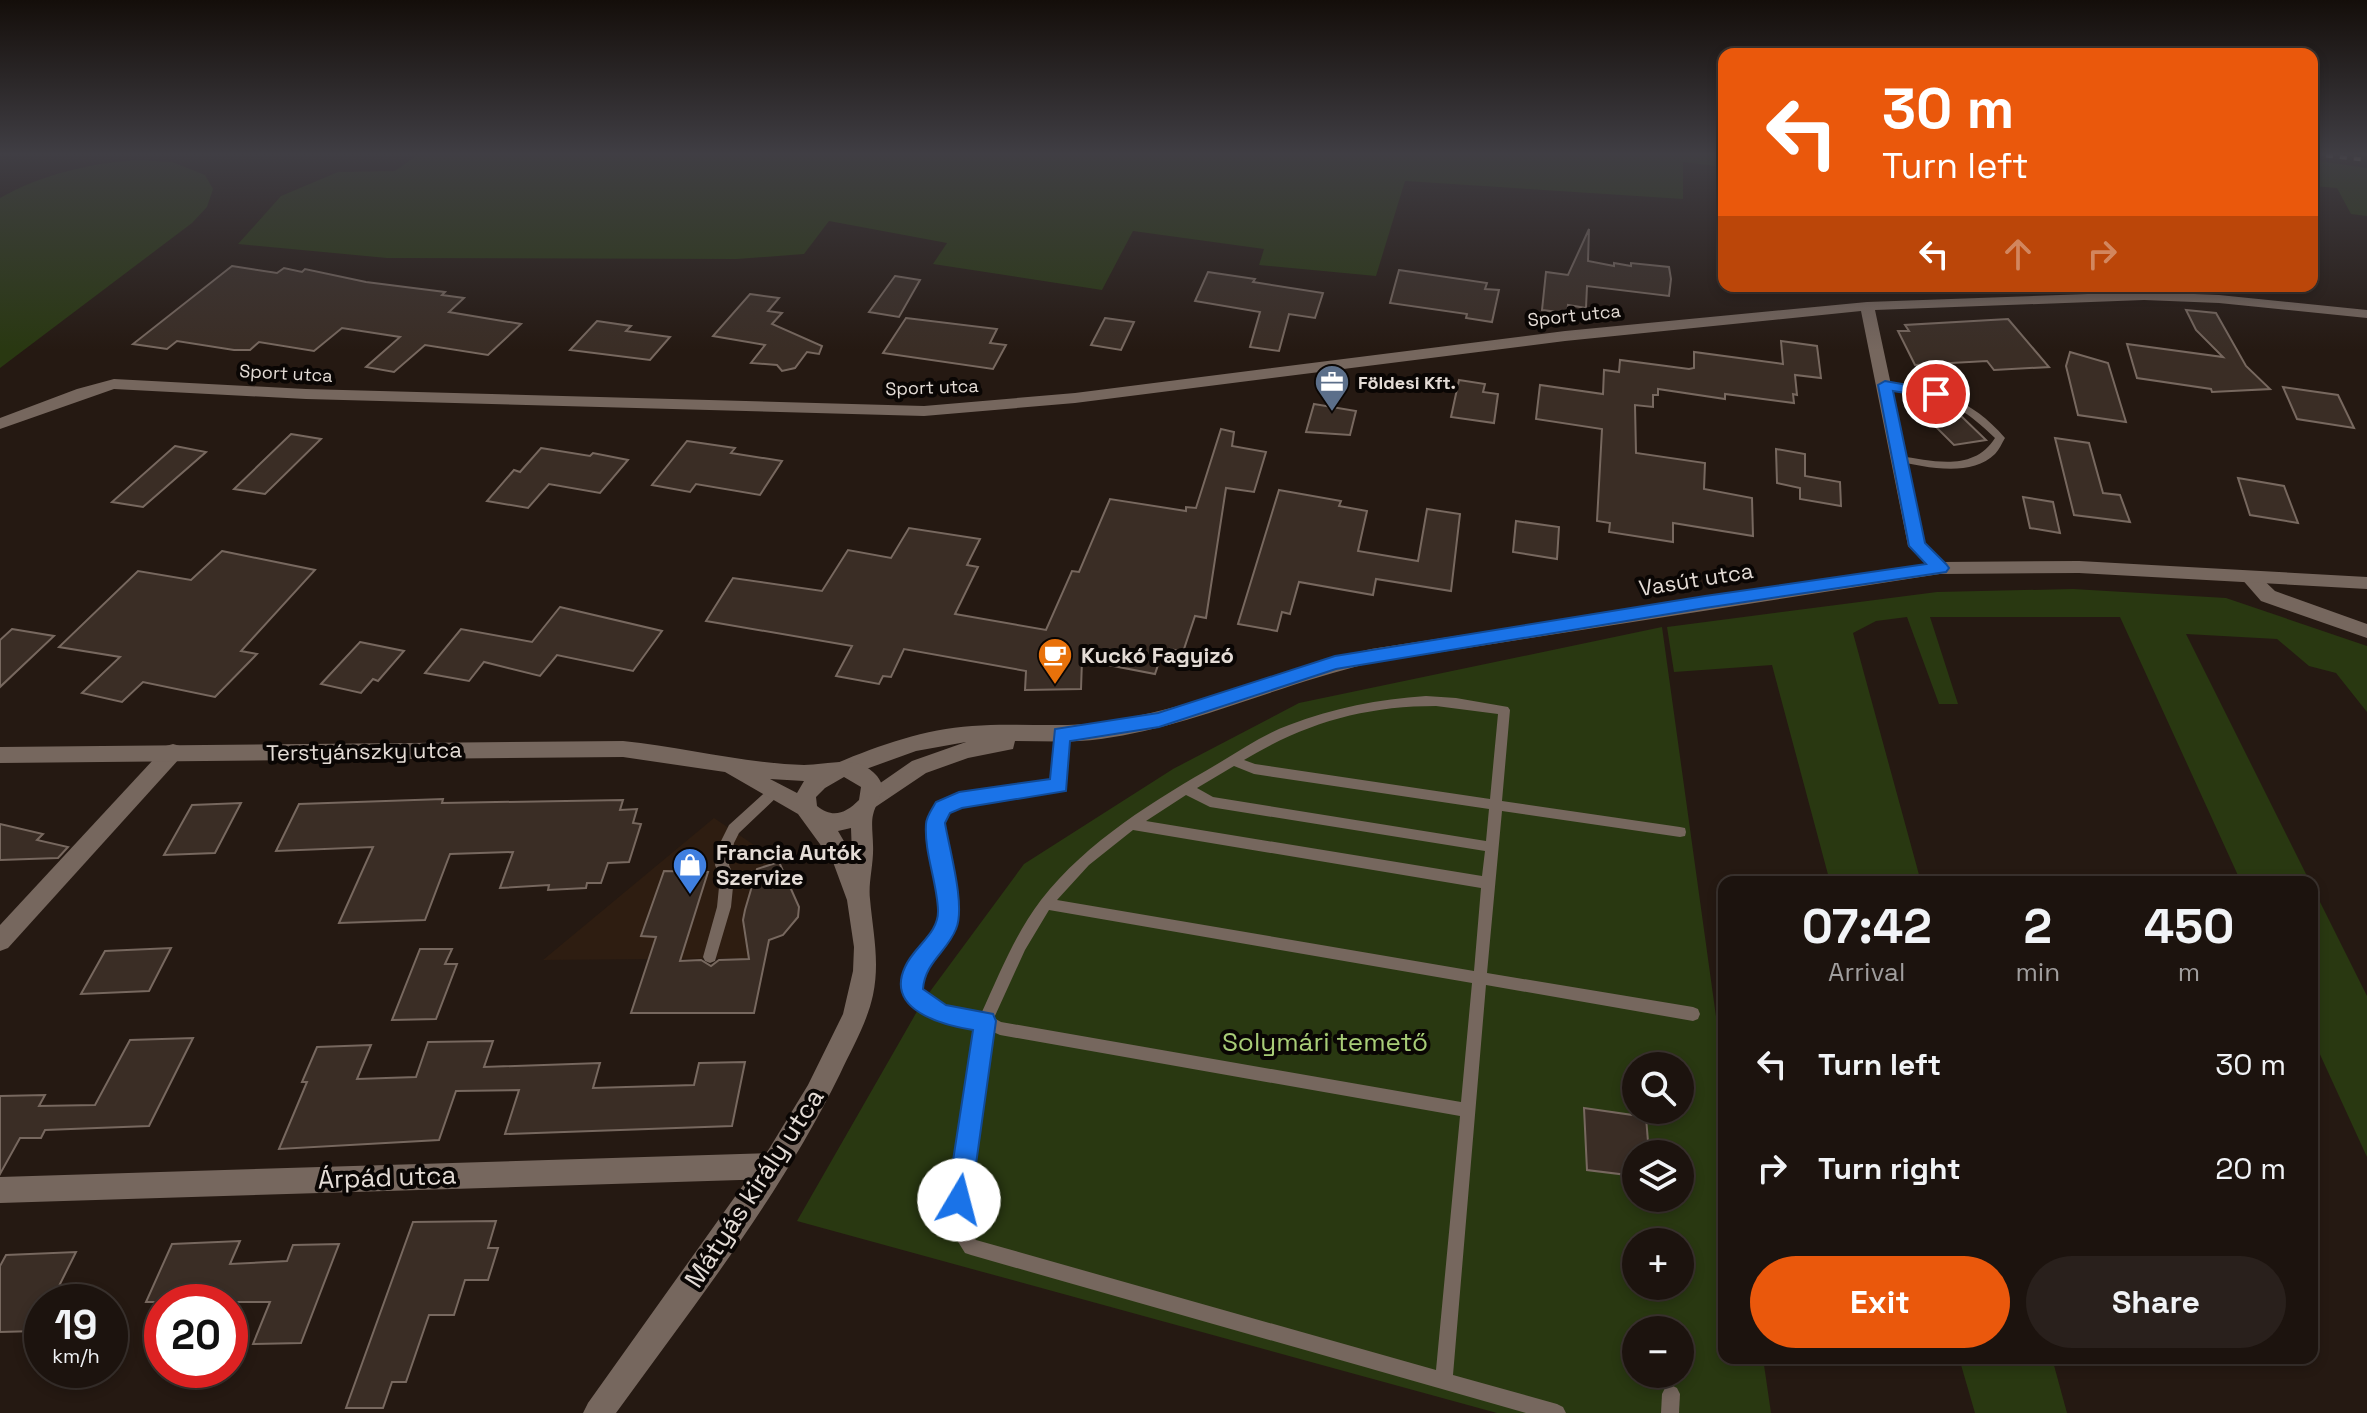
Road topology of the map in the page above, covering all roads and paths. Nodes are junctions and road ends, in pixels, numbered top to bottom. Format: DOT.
graph roads {
  1 [pos="1867,306"];
  2 [pos="2367,314"];
  3 [pos="1885,385"];
  4 [pos="0,424"];
  5 [pos="1900,459"];
  6 [pos="1940,568"];
  7 [pos="2249,577"];
  8 [pos="2367,583"];
  9 [pos="2367,631"];
  10 [pos="1053,735"];
  11 [pos="173,752"];
  12 [pos="0,755"];
  13 [pos="1234,761"];
  14 [pos="727,766"];
  15 [pos="835,771"];
  16 [pos="1186,788"];
  17 [pos="775,791"];
  18 [pos="1497,805"];
  19 [pos="867,807"];
  20 [pos="811,813"];
  21 [pos="1131,824"];
  22 [pos="1680,832"];
  23 [pos="1492,847"];
  24 [pos="1488,883"];
  25 [pos="858,896"];
  26 [pos="1046,904"];
  27 [pos="0,941"];
  28 [pos="710,957"];
  29 [pos="1480,978"];
  30 [pos="1693,1014"];
  31 [pos="985,1021"];
  32 [pos="1468,1110"];
  33 [pos="774,1166"];
  34 [pos="0,1190"];
  35 [pos="1444,1381"];
  36 [pos="1671,1394"];
  37 [pos="598,1413"];
  38 [pos="1557,1413"];
  39 [pos="1670,1413"];
  1 -- 2 [label="street, Sport utca"];
  1 -- 3 [label="street"];
  1 -- 4 [label="street, Sport utca"];
  3 -- 5 [label="street"];
  3 -- 5 [label="lane"];
  5 -- 6 [label="street"];
  6 -- 7 [label="street, Vasút utca"];
  6 -- 10 [label="street, Vasút utca"];
  7 -- 8 [label="street, Vasút utca"];
  7 -- 9 [label="street"];
  10 -- 15 [label="street, Vasút utca"];
  10 -- 19 [label="street, Vasút utca"];
  10 -- 31 [label="lane"];
  11 -- 12 [label="street, Terstyánszky utca"];
  11 -- 14 [label="street, Terstyánszky utca"];
  11 -- 27 [label="street"];
  13 -- 16 [label="lane"];
  13 -- 18 [label="lane"];
  13 -- 18 [label="lane"];
  14 -- 15 [label="street, Terstyánszky utca"];
  14 -- 17 [label="street, Terstyánszky utca"];
  15 -- 19 [label="street"];
  15 -- 20 [label="street"];
  16 -- 21 [label="lane"];
  16 -- 23 [label="lane"];
  17 -- 20 [label="street, Terstyánszky utca"];
  17 -- 28 [label="lane"];
  18 -- 22 [label="lane"];
  18 -- 23 [label="lane"];
  19 -- 20 [label="street"];
  19 -- 25 [label="street, Mátyás király utca"];
  20 -- 25 [label="street, Mátyás király utca"];
  21 -- 24 [label="lane"];
  21 -- 26 [label="lane"];
  23 -- 24 [label="lane"];
  24 -- 29 [label="lane"];
  25 -- 33 [label="street, Mátyás király utca"];
  26 -- 29 [label="lane"];
  26 -- 31 [label="lane"];
  29 -- 30 [label="lane"];
  29 -- 32 [label="lane"];
  31 -- 32 [label="lane"];
  31 -- 35 [label="lane"];
  32 -- 35 [label="lane"];
  33 -- 34 [label="street, Árpád utca"];
  33 -- 37 [label="street, Mátyás király utca"];
  35 -- 38 [label="lane"];
  36 -- 39 [label="lane"];
}
